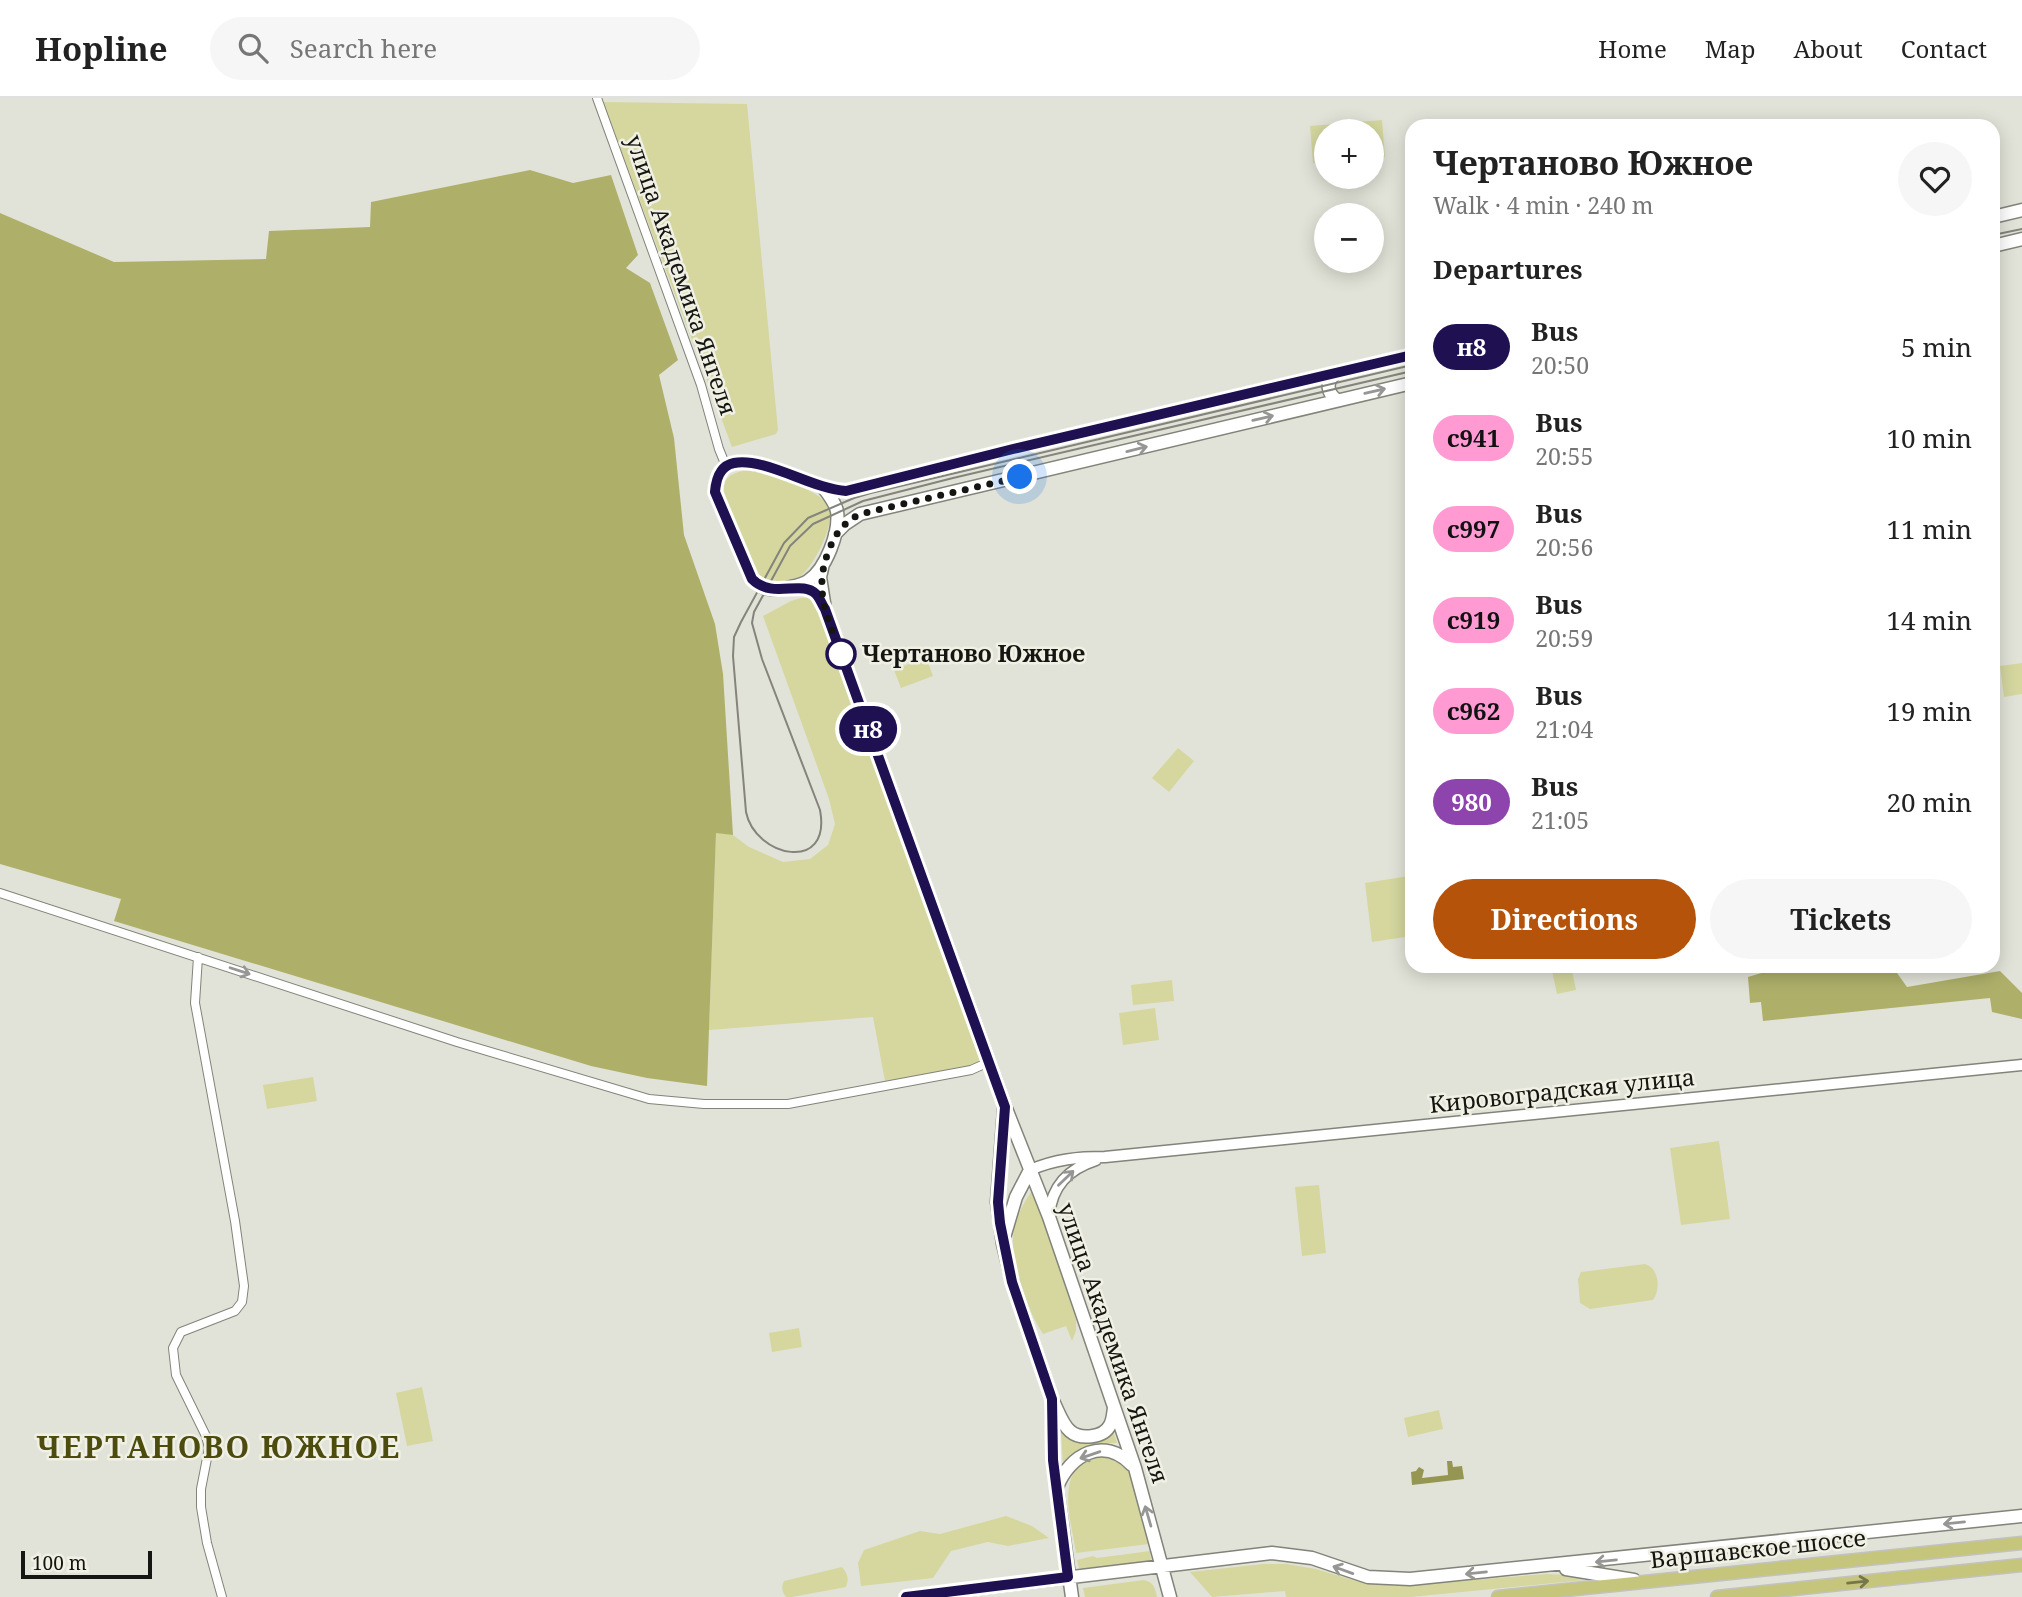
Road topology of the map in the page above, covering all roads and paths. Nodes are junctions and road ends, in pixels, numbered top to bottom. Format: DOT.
graph roads {
  1 [pos="597,98"];
  2 [pos="2022,210"];
  3 [pos="2000,215"];
  4 [pos="2022,239"];
  5 [pos="2000,244"];
  6 [pos="1405,357"];
  7 [pos="1336,373"];
  8 [pos="1405,385"];
  9 [pos="1337,400"];
  10 [pos="726,466"];
  11 [pos="823,487"];
  12 [pos="835,534"];
  13 [pos="823,564"];
  14 [pos="778,590"];
  15 [pos="825,609"];
  16 [pos="0,893"];
  17 [pos="198,957"];
  18 [pos="989,1062"];
  19 [pos="2022,1065"];
  20 [pos="1005,1107"];
  21 [pos="1105,1157"];
  22 [pos="1030,1170"];
  23 [pos="1049,1217"];
  24 [pos="1003,1244"];
  25 [pos="1052,1399"];
  26 [pos="1114,1408"];
  27 [pos="1135,1468"];
  28 [pos="1056,1490"];
  29 [pos="2022,1516"];
  30 [pos="2022,1543"];
  31 [pos="1161,1565"];
  32 [pos="2022,1565"];
  33 [pos="1541,1567"];
  34 [pos="2001,1567"];
  35 [pos="2022,1572"];
  36 [pos="1068,1577"];
  37 [pos="1645,1581"];
  38 [pos="222,1597"];
  39 [pos="906,1597"];
  40 [pos="1072,1597"];
  41 [pos="1170,1597"];
  42 [pos="1498,1597"];
  43 [pos="1717,1597"];
  1 -- 10 [label="street, улица Академика Янгеля"];
  2 -- 3 [label="main road"];
  4 -- 5 [label="main road"];
  6 -- 7 [label="main road"];
  7 -- 9 [label="main road"];
  7 -- 11 [label="main road"];
  9 -- 8 [label="main road, one-way"];
  12 -- 9 [label="main road, one-way"];
  10 -- 11 [label="main road"];
  10 -- 14 [label="main road"];
  11 -- 12 [label="main road"];
  12 -- 13 [label="main road"];
  13 -- 14 [label="main road"];
  13 -- 15 [label="main road, улица Академика Янгеля"];
  14 -- 15 [label="main road"];
  15 -- 18 [label="main road, улица Академика Янгеля"];
  16 -- 17 [label="street"];
  17 -- 18 [label="street, one-way"];
  17 -- 38 [label="street"];
  18 -- 20 [label="main road, улица Академика Янгеля"];
  19 -- 21 [label="street, Кировоградская улица"];
  20 -- 22 [label="main road, улица Академика Янгеля"];
  20 -- 24 [label="main road, улица Академика Янгеля"];
  21 -- 22 [label="street, Кировоградская улица"];
  23 -- 21 [label="street, Кировоградская улица, one-way"];
  22 -- 23 [label="main road, улица Академика Янгеля"];
  22 -- 24 [label="main road"];
  23 -- 26 [label="main road, улица Академика Янгеля"];
  24 -- 25 [label="main road, улица Академика Янгеля"];
  25 -- 26 [label="main road"];
  25 -- 28 [label="main road, улица Академика Янгеля"];
  26 -- 27 [label="main road, улица Академика Янгеля"];
  27 -- 28 [label="main road, one-way"];
  31 -- 27 [label="main road, улица Академика Янгеля, one-way"];
  28 -- 36 [label="main road, улица Академика Янгеля"];
  29 -- 33 [label="main road, one-way"];
  30 -- 37 [label="main road, Варшавское шоссе"];
  33 -- 31 [label="main road, one-way"];
  31 -- 36 [label="main road"];
  31 -- 41 [label="main road, улица Академика Янгеля"];
  32 -- 34 [label="main road, Варшавское шоссе"];
  33 -- 37 [label="main road"];
  34 -- 35 [label="main road"];
  43 -- 34 [label="main road, Варшавское шоссе, one-way"];
  36 -- 39 [label="main road"];
  36 -- 40 [label="main road, улица Академика Янгеля"];
  37 -- 42 [label="main road, Варшавское шоссе"];
}
